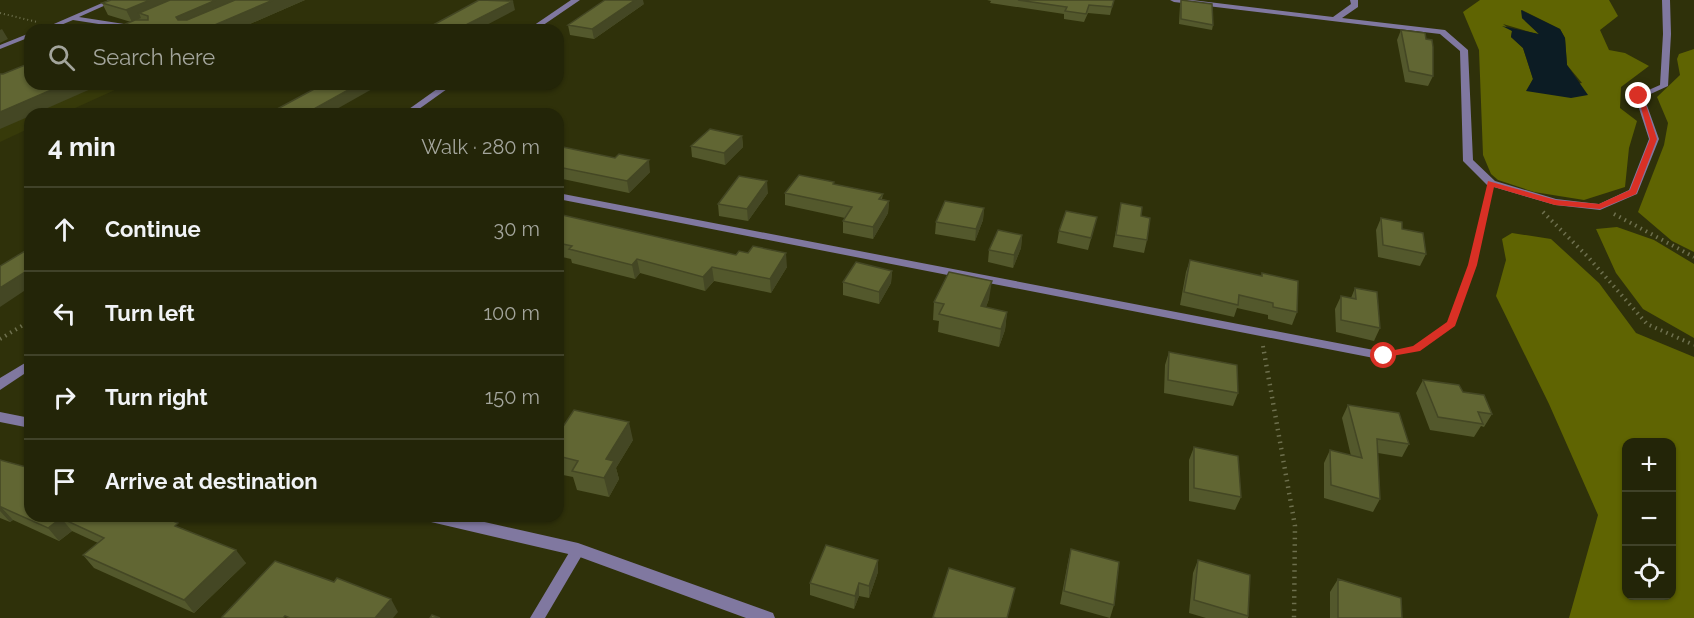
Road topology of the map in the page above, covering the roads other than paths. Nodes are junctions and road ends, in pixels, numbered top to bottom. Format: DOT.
graph roads {
  1 [pos="114,0"];
  2 [pos="576,0"];
  3 [pos="1174,0"];
  4 [pos="1354,0"];
  5 [pos="1665,0"];
  6 [pos="73,18"];
  7 [pos="151,19"];
  8 [pos="1335,19"];
  9 [pos="59,24"];
  10 [pos="106,24"];
  11 [pos="138,24"];
  12 [pos="540,24"];
  13 [pos="24,37"];
  14 [pos="0,47"];
  15 [pos="441,90"];
  16 [pos="415,108"];
  17 [pos="564,197"];
  18 [pos="1384,356"];
  19 [pos="24,368"];
  20 [pos="0,385"];
  21 [pos="0,417"];
  22 [pos="24,422"];
  23 [pos="457,522"];
  24 [pos="578,550"];
  25 [pos="537,618"];
  26 [pos="767,618"];
  1 -- 6 [label="lane"];
  2 -- 12 [label="street"];
  3 -- 8 [label="street"];
  4 -- 8 [label="street"];
  5 -- 8 [label="street"];
  6 -- 9 [label="lane"];
  6 -- 10 [label="lane"];
  7 -- 11 [label="lane"];
  13 -- 14 [label="lane"];
  15 -- 16 [label="street"];
  17 -- 18 [label="street"];
  19 -- 20 [label="street"];
  21 -- 22 [label="street"];
  23 -- 24 [label="street"];
  24 -- 25 [label="lane"];
  24 -- 26 [label="street"];
}
